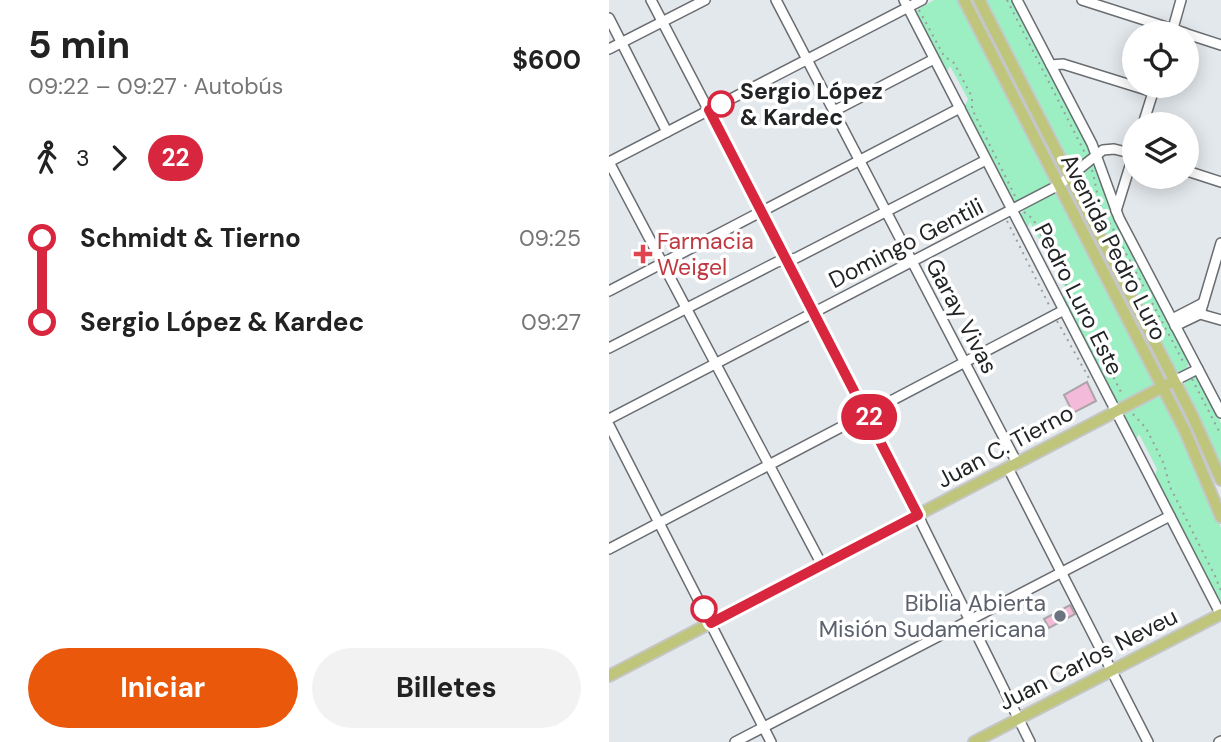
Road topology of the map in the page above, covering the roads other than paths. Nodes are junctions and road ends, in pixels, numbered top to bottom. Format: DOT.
graph roads {
  1 [pos="651,0"];
  2 [pos="705,0"];
  3 [pos="777,0"];
  4 [pos="964,0"];
  5 [pos="979,0"];
  6 [pos="1017,0"];
  7 [pos="1082,0"];
  8 [pos="1181,0"];
  9 [pos="906,4"];
  10 [pos="920,4"];
  11 [pos="609,18"];
  12 [pos="1143,21"];
  13 [pos="1175,21"];
  14 [pos="663,22"];
  15 [pos="1199,37"];
  16 [pos="622,43"];
  17 [pos="1221,45"];
  18 [pos="609,49"];
  19 [pos="807,59"];
  20 [pos="934,59"];
  21 [pos="1051,65"];
  22 [pos="1122,80"];
  23 [pos="960,108"];
  24 [pos="709,110"];
  25 [pos="834,111"];
  26 [pos="667,132"];
  27 [pos="1122,151"];
  28 [pos="1092,156"];
  29 [pos="986,159"];
  30 [pos="860,160"];
  31 [pos="609,162"];
  32 [pos="1199,175"];
  33 [pos="1070,177"];
  34 [pos="1221,182"];
  35 [pos="1059,185"];
  36 [pos="1123,189"];
  37 [pos="1011,210"];
  38 [pos="886,211"];
  39 [pos="1116,211"];
  40 [pos="762,212"];
  41 [pos="1221,243"];
  42 [pos="787,260"];
  43 [pos="912,261"];
  44 [pos="663,263"];
  45 [pos="609,291"];
  46 [pos="1203,303"];
  47 [pos="687,308"];
  48 [pos="1064,310"];
  49 [pos="814,312"];
  50 [pos="1200,314"];
  51 [pos="1221,320"];
  52 [pos="1173,322"];
  53 [pos="609,348"];
  54 [pos="965,362"];
  55 [pos="716,363"];
  56 [pos="1198,369"];
  57 [pos="1174,381"];
  58 [pos="1162,387"];
  59 [pos="1116,411"];
  60 [pos="1221,413"];
  61 [pos="867,414"];
  62 [pos="609,419"];
  63 [pos="609,425"];
  64 [pos="769,465"];
  65 [pos="1013,466"];
  66 [pos="1221,480"];
  67 [pos="918,515"];
  68 [pos="1170,516"];
  69 [pos="1221,517"];
  70 [pos="659,523"];
  71 [pos="609,549"];
  72 [pos="822,565"];
  73 [pos="1061,573"];
  74 [pos="1221,615"];
  75 [pos="969,620"];
  76 [pos="711,623"];
  77 [pos="1112,671"];
  78 [pos="610,674"];
  79 [pos="1018,719"];
  80 [pos="764,727"];
  81 [pos="735,742"];
  82 [pos="771,742"];
  83 [pos="974,742"];
  84 [pos="1030,742"];
  85 [pos="1148,742"];
  1 -- 14 [label="street"];
  2 -- 14 [label="street"];
  3 -- 19 [label="street, Garay Vivas"];
  4 -- 35 [label="main road, Avenida Pedro Luro"];
  5 -- 33 [label="main road, Avenida Pedro Luro"];
  6 -- 21 [label="street"];
  7 -- 12 [label="street"];
  8 -- 13 [label="street"];
  9 -- 10 [label="street"];
  9 -- 19 [label="street"];
  9 -- 20 [label="street, Pedro Luro Este"];
  11 -- 16 [label="street"];
  14 -- 16 [label="street"];
  14 -- 24 [label="street"];
  15 -- 17 [label="street"];
  16 -- 18 [label="street"];
  16 -- 26 [label="street"];
  19 -- 24 [label="street"];
  19 -- 25 [label="street, Garay Vivas"];
  20 -- 23 [label="street, Pedro Luro Este"];
  20 -- 25 [label="street"];
  21 -- 22 [label="street"];
  21 -- 28 [label="street"];
  23 -- 29 [label="street, Pedro Luro Este"];
  23 -- 30 [label="street"];
  24 -- 26 [label="street"];
  24 -- 40 [label="street"];
  25 -- 30 [label="street, Garay Vivas"];
  26 -- 31 [label="street"];
  27 -- 28 [label="street"];
  28 -- 33 [label="street, Domingo Gentili"];
  28 -- 39 [label="street"];
  29 -- 37 [label="street, Pedro Luro Este"];
  29 -- 38 [label="street"];
  30 -- 38 [label="street, Garay Vivas"];
  30 -- 40 [label="street"];
  31 -- 44 [label="street"];
  32 -- 34 [label="street"];
  33 -- 35 [label="street, Domingo Gentili"];
  33 -- 57 [label="main road, Avenida Pedro Luro"];
  35 -- 37 [label="street, Domingo Gentili"];
  35 -- 58 [label="main road, Avenida Pedro Luro"];
  36 -- 39 [label="street"];
  37 -- 43 [label="street, Domingo Gentili"];
  37 -- 48 [label="street, Pedro Luro Este"];
  38 -- 42 [label="street"];
  38 -- 43 [label="street, Garay Vivas"];
  39 -- 52 [label="street"];
  40 -- 42 [label="street"];
  40 -- 44 [label="street"];
  41 -- 46 [label="street"];
  42 -- 47 [label="street"];
  42 -- 49 [label="street"];
  43 -- 49 [label="street, Domingo Gentili"];
  43 -- 54 [label="street, Garay Vivas"];
  44 -- 45 [label="street"];
  44 -- 47 [label="street"];
  46 -- 50 [label="street"];
  46 -- 52 [label="street"];
  47 -- 53 [label="street"];
  47 -- 55 [label="street"];
  48 -- 54 [label="street"];
  48 -- 59 [label="street, Pedro Luro Este"];
  49 -- 55 [label="street, Domingo Gentili"];
  49 -- 61 [label="street"];
  50 -- 51 [label="street"];
  50 -- 52 [label="street"];
  52 -- 56 [label="street"];
  54 -- 61 [label="street"];
  54 -- 65 [label="street, Garay Vivas"];
  55 -- 62 [label="street, Domingo Gentili"];
  55 -- 64 [label="street"];
  56 -- 57 [label="street, Juan C. Tierno"];
  56 -- 60 [label="street"];
  57 -- 58 [label="main road, Juan C. Tierno"];
  57 -- 66 [label="main road, Avenida Pedro Luro"];
  58 -- 59 [label="main road, Juan C. Tierno"];
  58 -- 69 [label="main road, Avenida Pedro Luro"];
  59 -- 65 [label="main road, Juan C. Tierno"];
  59 -- 68 [label="street, Pedro Luro Este"];
  61 -- 64 [label="street"];
  61 -- 67 [label="street"];
  63 -- 70 [label="street"];
  64 -- 70 [label="street"];
  64 -- 72 [label="street"];
  65 -- 67 [label="main road, Juan C. Tierno"];
  65 -- 73 [label="street, Garay Vivas"];
  67 -- 72 [label="main road, Juan C. Tierno"];
  67 -- 75 [label="street"];
  68 -- 73 [label="street"];
  68 -- 74 [label="street, Pedro Luro Este"];
  70 -- 71 [label="street"];
  70 -- 76 [label="street"];
  72 -- 76 [label="main road, Juan C. Tierno"];
  73 -- 75 [label="street"];
  73 -- 77 [label="street, Garay Vivas"];
  74 -- 77 [label="main road, Juan Carlos Neveu"];
  75 -- 79 [label="street"];
  75 -- 80 [label="street"];
  76 -- 78 [label="main road, Juan C. Tierno"];
  76 -- 80 [label="street"];
  77 -- 79 [label="main road, Juan Carlos Neveu"];
  77 -- 85 [label="street, Garay Vivas"];
  79 -- 83 [label="main road, Juan Carlos Neveu"];
  79 -- 84 [label="street"];
  80 -- 81 [label="street"];
  80 -- 82 [label="street"];
}
